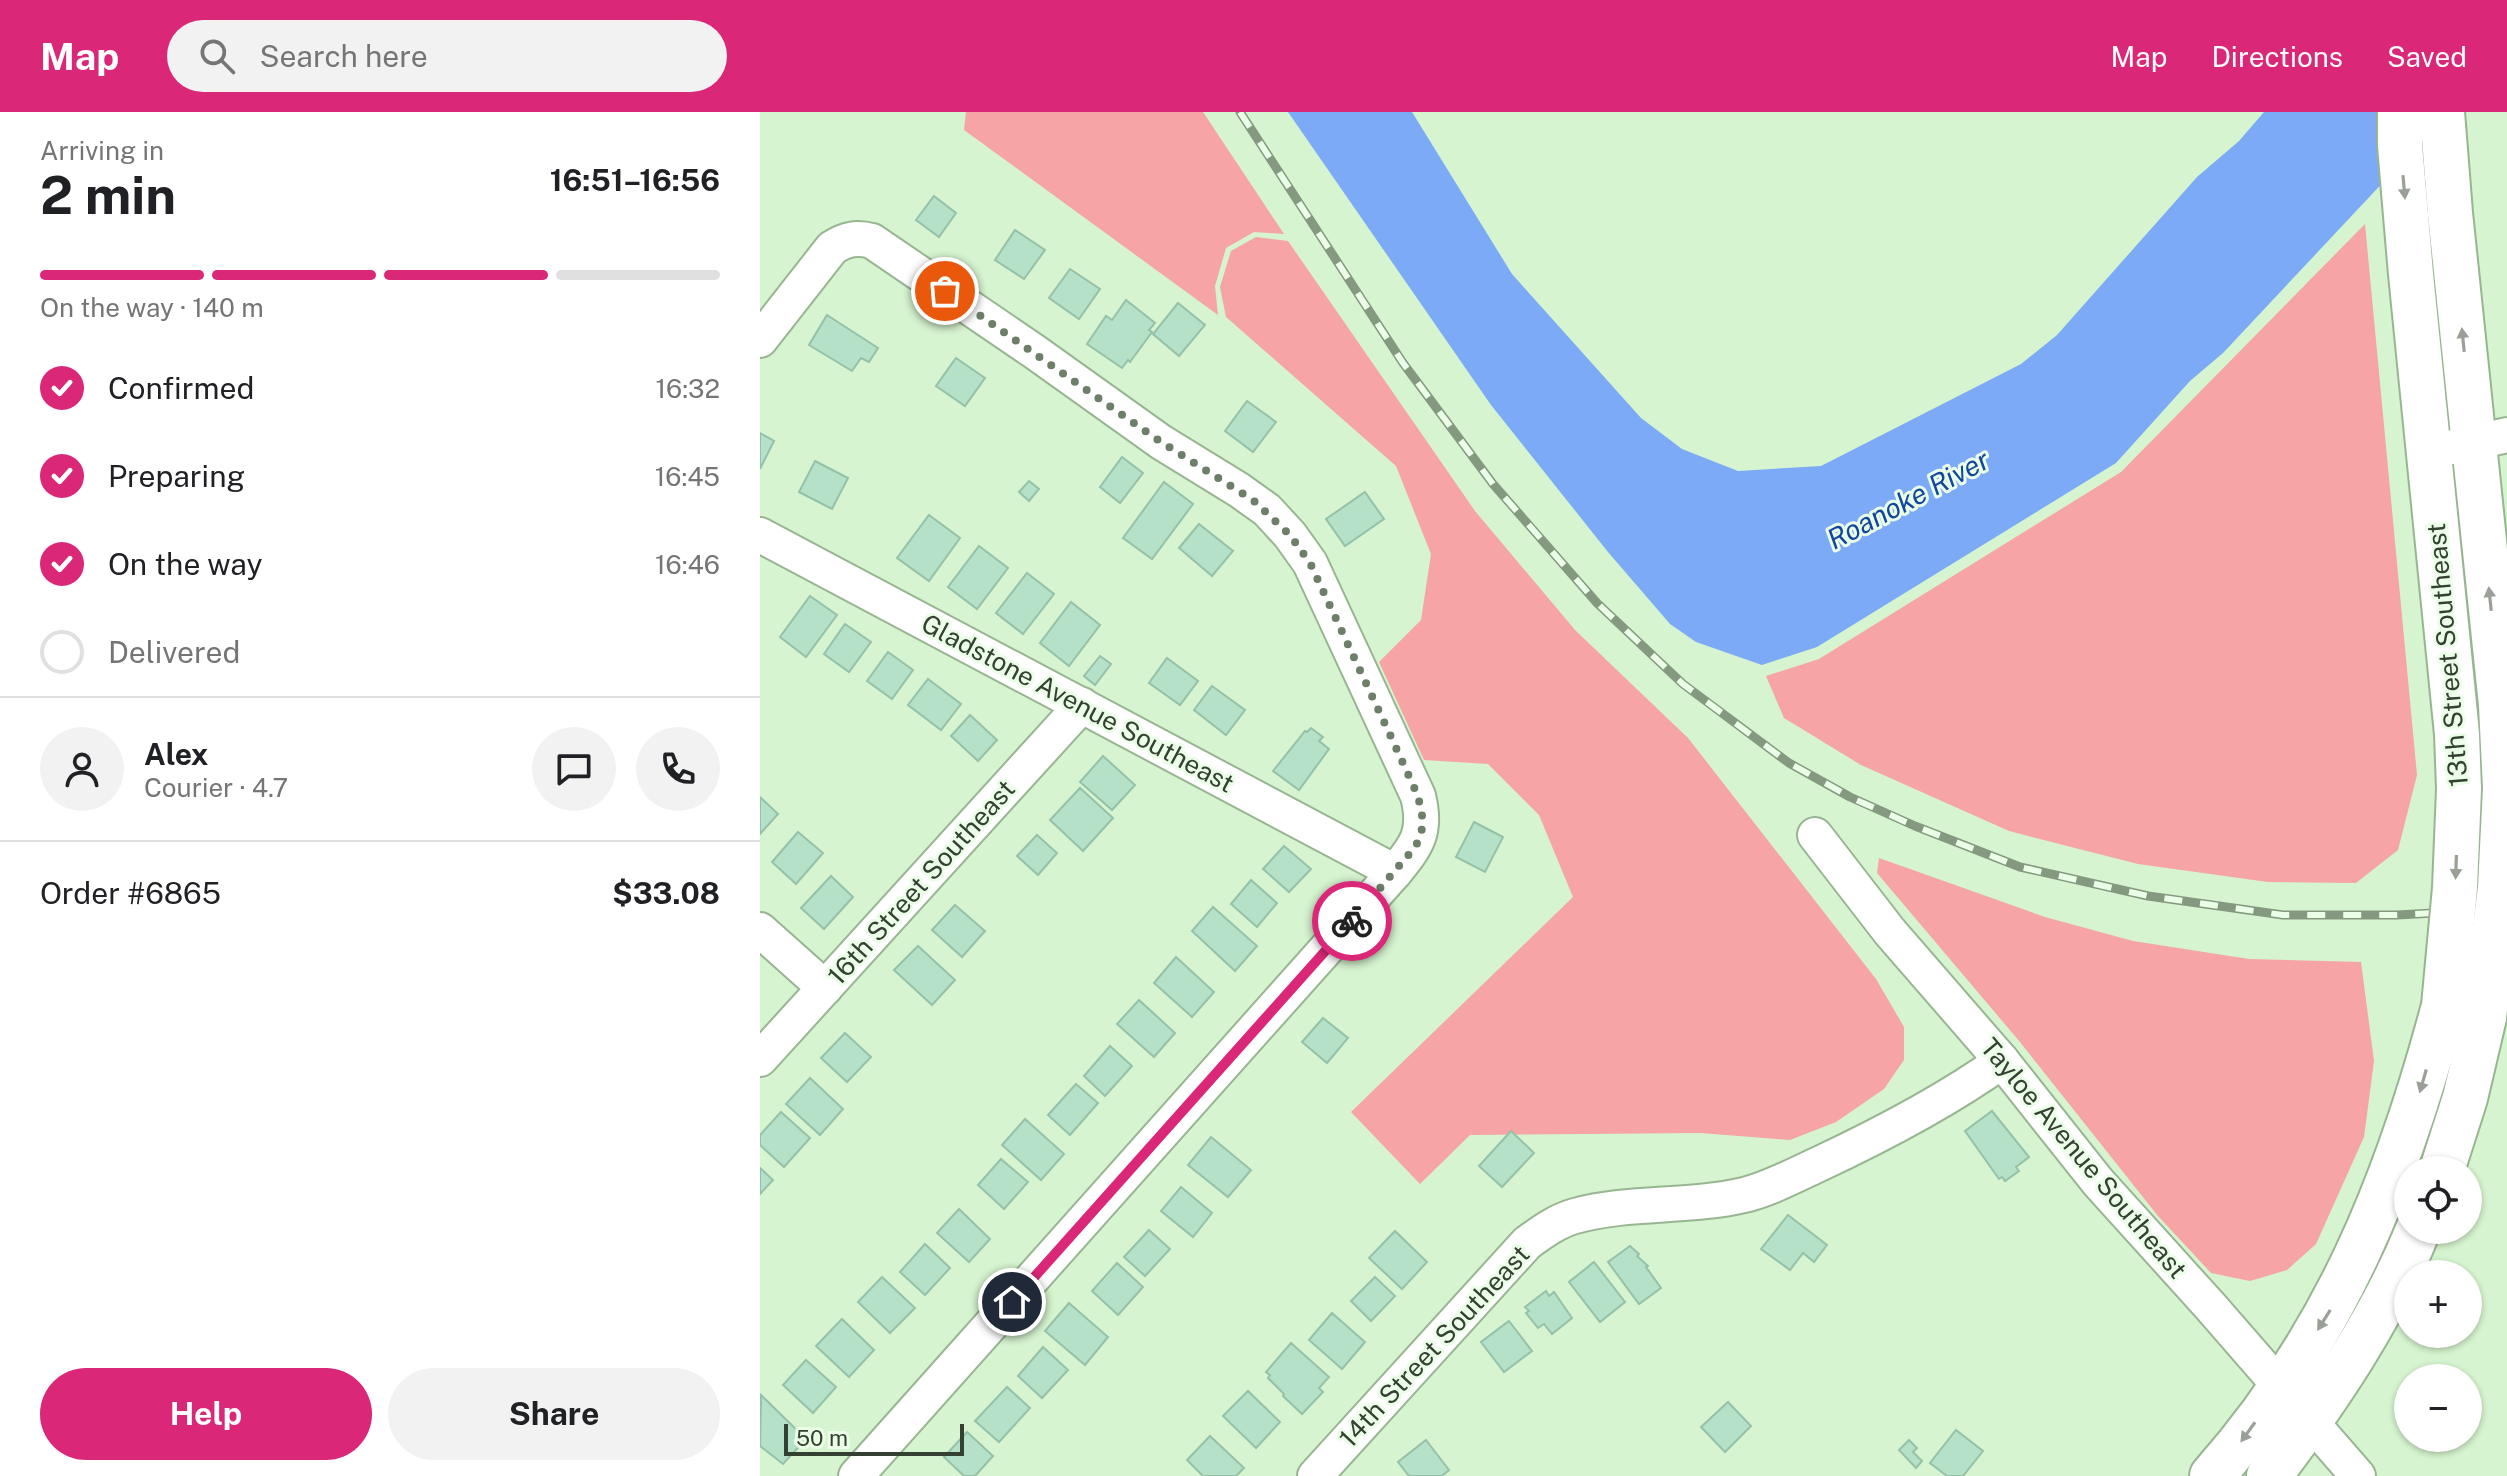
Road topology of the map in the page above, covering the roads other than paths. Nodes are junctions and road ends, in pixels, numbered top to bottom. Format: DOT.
graph roads {
  1 [pos="2400,112"];
  2 [pos="2442,112"];
  3 [pos="760,340"];
  4 [pos="2490,439"];
  5 [pos="2428,451"];
  6 [pos="760,535"];
  7 [pos="1082,705"];
  8 [pos="1815,835"];
  9 [pos="1395,872"];
  10 [pos="760,930"];
  11 [pos="825,988"];
  12 [pos="2464,1012"];
  13 [pos="760,1059"];
  14 [pos="2002,1061"];
  15 [pos="2446,1156"];
  16 [pos="2411,1244"];
  17 [pos="2281,1387"];
  18 [pos="2311,1421"];
  19 [pos="856,1476"];
  20 [pos="1315,1476"];
  21 [pos="2212,1476"];
  22 [pos="2269,1476"];
  23 [pos="2358,1476"];
  1 -- 5 [label="main road, 13th Street Southeast, one-way"];
  4 -- 2 [label="main road, 13th Street Southeast, one-way"];
  3 -- 9 [label="street"];
  4 -- 5 [label="street"];
  12 -- 4 [label="main road, 13th Street Southeast, one-way, bridge"];
  5 -- 12 [label="main road, 13th Street Southeast, one-way, bridge"];
  6 -- 7 [label="street, Gladstone Avenue Southeast"];
  7 -- 9 [label="street, Gladstone Avenue Southeast"];
  7 -- 11 [label="street, 16th Street Southeast"];
  8 -- 14 [label="street, Tayloe Avenue Southeast"];
  9 -- 19 [label="street"];
  10 -- 11 [label="street"];
  11 -- 13 [label="street, 16th Street Southeast"];
  12 -- 15 [label="main road, 13th Street Southeast"];
  12 -- 17 [label="main road, 13th Street Southeast, one-way"];
  14 -- 17 [label="street, Tayloe Avenue Southeast"];
  14 -- 20 [label="street, 14th Street Southeast"];
  16 -- 18 [label="main road"];
  17 -- 18 [label="street, Tayloe Avenue Southeast"];
  17 -- 21 [label="main road, 13th Street Southeast, one-way"];
  18 -- 22 [label="main road"];
  18 -- 23 [label="street, Tayloe Avenue Southeast"];
}
